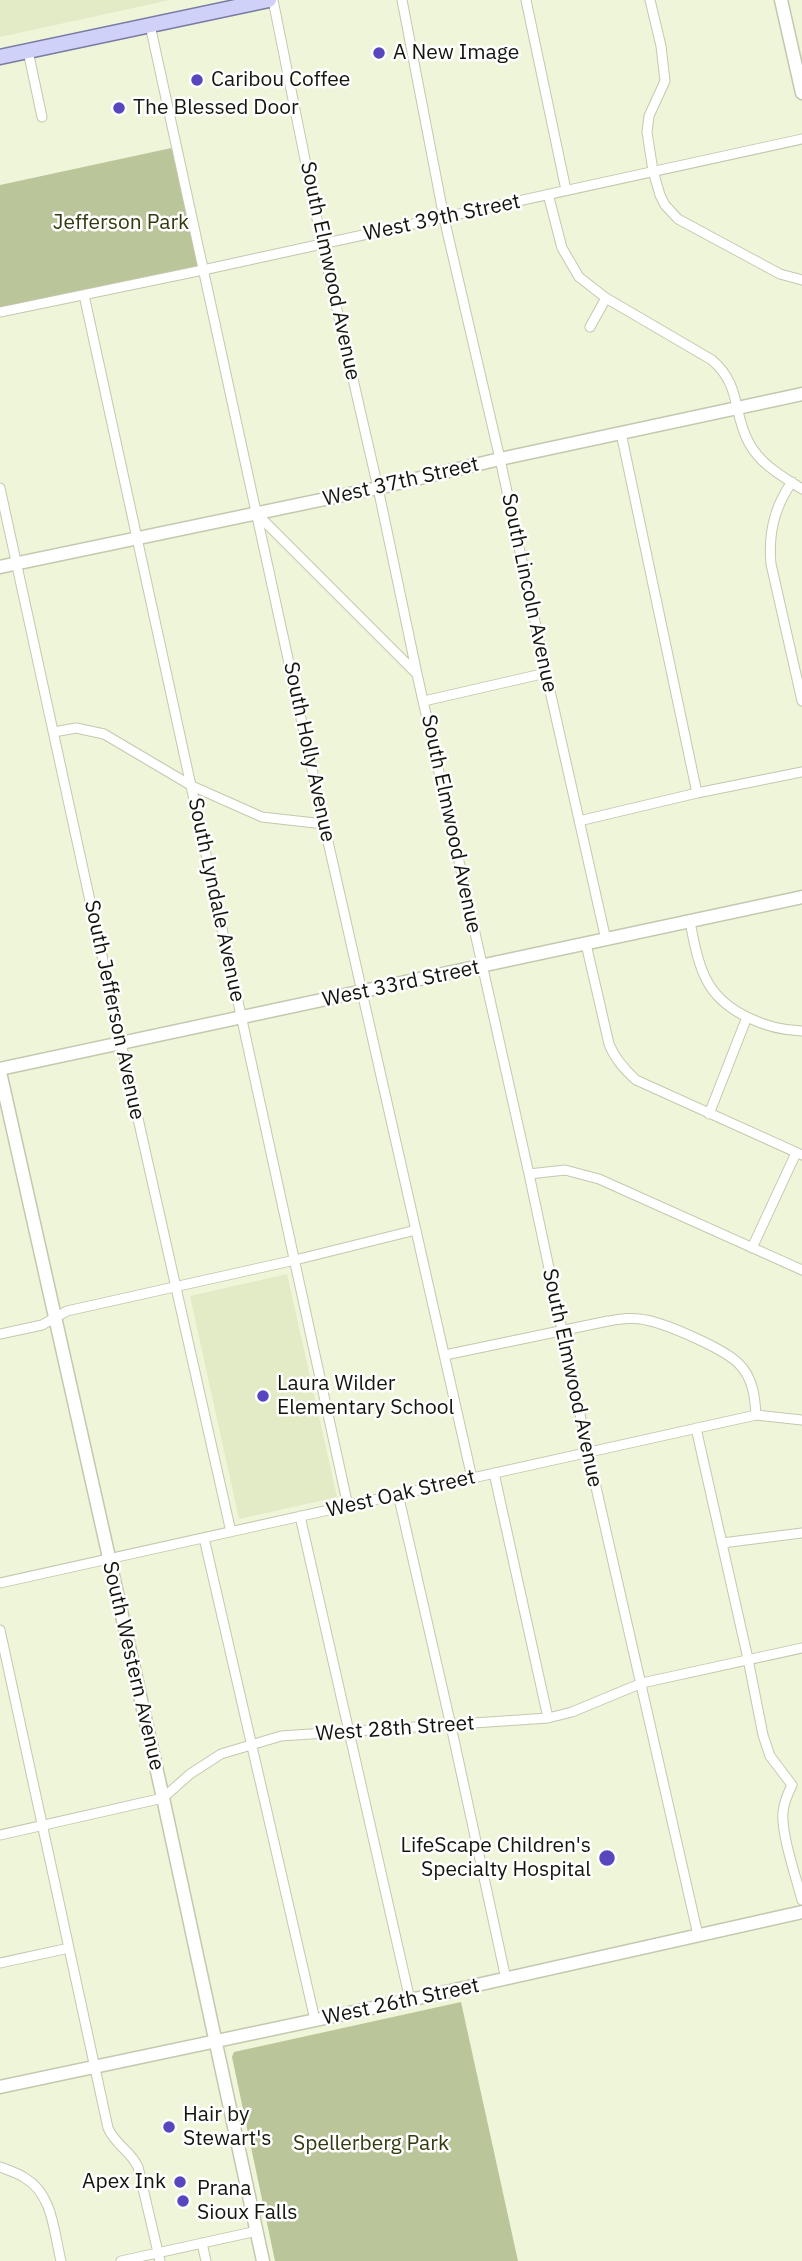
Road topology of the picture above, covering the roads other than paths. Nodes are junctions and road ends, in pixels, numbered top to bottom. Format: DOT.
graph roads {
  1 [pos="271,0"];
  2 [pos="402,0"];
  3 [pos="526,0"];
  4 [pos="650,0"];
  5 [pos="781,0"];
  6 [pos="150,25"];
  7 [pos="28,51"];
  8 [pos="0,57"];
  9 [pos="802,93"];
  10 [pos="43,117"];
  11 [pos="802,139"];
  12 [pos="653,172"];
  13 [pos="566,190"];
  14 [pos="548,194"];
  15 [pos="444,218"];
  16 [pos="322,244"];
  17 [pos="203,271"];
  18 [pos="802,280"];
  19 [pos="84,295"];
  20 [pos="606,298"];
  21 [pos="0,312"];
  22 [pos="590,327"];
  23 [pos="802,394"];
  24 [pos="737,407"];
  25 [pos="621,433"];
  26 [pos="500,459"];
  27 [pos="792,482"];
  28 [pos="0,488"];
  29 [pos="378,488"];
  30 [pos="802,489"];
  31 [pos="257,514"];
  32 [pos="139,538"];
  33 [pos="17,563"];
  34 [pos="0,567"];
  35 [pos="545,673"];
  36 [pos="417,674"];
  37 [pos="424,701"];
  38 [pos="802,701"];
  39 [pos="54,732"];
  40 [pos="802,772"];
  41 [pos="192,786"];
  42 [pos="697,793"];
  43 [pos="579,821"];
  44 [pos="324,824"];
  45 [pos="802,897"];
  46 [pos="690,922"];
  47 [pos="606,940"];
  48 [pos="586,944"];
  49 [pos="482,966"];
  50 [pos="362,992"];
  51 [pos="747,1017"];
  52 [pos="241,1018"];
  53 [pos="802,1031"];
  54 [pos="121,1043"];
  55 [pos="0,1071"];
  56 [pos="709,1114"];
  57 [pos="799,1154"];
  58 [pos="529,1174"];
  59 [pos="416,1230"];
  60 [pos="752,1248"];
  61 [pos="295,1260"];
  62 [pos="802,1270"];
  63 [pos="176,1286"];
  64 [pos="55,1318"];
  65 [pos="562,1331"];
  66 [pos="0,1334"];
  67 [pos="445,1355"];
  68 [pos="756,1415"];
  69 [pos="802,1420"];
  70 [pos="696,1428"];
  71 [pos="588,1452"];
  72 [pos="494,1473"];
  73 [pos="472,1478"];
  74 [pos="398,1494"];
  75 [pos="348,1506"];
  76 [pos="300,1516"];
  77 [pos="231,1531"];
  78 [pos="802,1533"];
  79 [pos="204,1538"];
  80 [pos="722,1543"];
  81 [pos="110,1559"];
  82 [pos="0,1583"];
  83 [pos="0,1630"];
  84 [pos="802,1648"];
  85 [pos="748,1659"];
  86 [pos="642,1683"];
  87 [pos="548,1718"];
  88 [pos="451,1726"];
  89 [pos="350,1732"];
  90 [pos="252,1743"];
  91 [pos="797,1786"];
  92 [pos="163,1798"];
  93 [pos="43,1826"];
  94 [pos="0,1835"];
  95 [pos="802,1900"];
  96 [pos="802,1912"];
  97 [pos="698,1935"];
  98 [pos="69,1948"];
  99 [pos="0,1963"];
  100 [pos="506,1979"];
  101 [pos="410,2000"];
  102 [pos="315,2020"];
  103 [pos="215,2042"];
  104 [pos="96,2067"];
  105 [pos="0,2087"];
  106 [pos="0,2167"];
  107 [pos="257,2231"];
  108 [pos="202,2243"];
  109 [pos="159,2257"];
  110 [pos="61,2261"];
  111 [pos="121,2261"];
  112 [pos="206,2261"];
  113 [pos="263,2261"];
  1 -- 6 [label="main road"];
  1 -- 16 [label="street, South Elmwood Avenue"];
  2 -- 15 [label="street, South Lincoln Avenue"];
  3 -- 13 [label="street"];
  4 -- 12 [label="street"];
  5 -- 9 [label="street"];
  6 -- 7 [label="main road"];
  6 -- 17 [label="street, South Holly Avenue"];
  7 -- 8 [label="main road"];
  7 -- 10 [label="street"];
  11 -- 12 [label="street, West 39th Street"];
  12 -- 13 [label="street, West 39th Street"];
  12 -- 18 [label="street"];
  13 -- 14 [label="street, West 39th Street"];
  14 -- 15 [label="street, West 39th Street"];
  14 -- 20 [label="street"];
  15 -- 16 [label="street, West 39th Street"];
  15 -- 26 [label="street, South Lincoln Avenue"];
  16 -- 17 [label="street, West 39th Street"];
  16 -- 29 [label="street, South Elmwood Avenue"];
  17 -- 19 [label="street, West 39th Street"];
  17 -- 31 [label="street, South Holly Avenue"];
  19 -- 21 [label="street, West 39th Street"];
  19 -- 32 [label="street, South Lyndale Avenue"];
  20 -- 22 [label="street"];
  20 -- 24 [label="street"];
  23 -- 24 [label="street, West 37th Street"];
  24 -- 25 [label="street, West 37th Street"];
  24 -- 27 [label="street"];
  25 -- 26 [label="street, West 37th Street"];
  25 -- 42 [label="street"];
  26 -- 29 [label="street, West 37th Street"];
  26 -- 35 [label="street, South Lincoln Avenue"];
  27 -- 30 [label="street"];
  27 -- 38 [label="street"];
  28 -- 33 [label="street, South Jefferson Avenue"];
  29 -- 31 [label="street, West 37th Street"];
  29 -- 36 [label="street, South Elmwood Avenue"];
  31 -- 32 [label="street, West 37th Street"];
  31 -- 36 [label="street"];
  31 -- 44 [label="street, South Holly Avenue"];
  32 -- 33 [label="street, West 37th Street"];
  32 -- 41 [label="street, South Lyndale Avenue"];
  33 -- 34 [label="street, West 37th Street"];
  33 -- 39 [label="street, South Jefferson Avenue"];
  35 -- 37 [label="street"];
  35 -- 43 [label="street, South Lincoln Avenue"];
  36 -- 37 [label="street, South Elmwood Avenue"];
  37 -- 49 [label="street, South Elmwood Avenue"];
  39 -- 41 [label="street"];
  39 -- 54 [label="street, South Jefferson Avenue"];
  40 -- 42 [label="street"];
  41 -- 44 [label="street"];
  41 -- 52 [label="street, South Lyndale Avenue"];
  42 -- 43 [label="street"];
  43 -- 47 [label="street, South Lincoln Avenue"];
  44 -- 50 [label="street, South Holly Avenue"];
  45 -- 46 [label="street, West 33rd Street"];
  46 -- 47 [label="street, West 33rd Street"];
  46 -- 51 [label="street"];
  47 -- 48 [label="street, West 33rd Street"];
  48 -- 49 [label="street, West 33rd Street"];
  48 -- 56 [label="street"];
  49 -- 50 [label="street, West 33rd Street"];
  49 -- 58 [label="street, South Elmwood Avenue"];
  50 -- 52 [label="street, West 33rd Street"];
  50 -- 59 [label="street, South Holly Avenue"];
  51 -- 53 [label="street"];
  51 -- 56 [label="street"];
  52 -- 54 [label="street, West 33rd Street"];
  52 -- 61 [label="street, South Lyndale Avenue"];
  54 -- 55 [label="street, West 33rd Street"];
  54 -- 63 [label="street, South Jefferson Avenue"];
  55 -- 64 [label="street, South Western Avenue"];
  56 -- 57 [label="street"];
  57 -- 60 [label="street"];
  58 -- 60 [label="street"];
  58 -- 65 [label="street, South Elmwood Avenue"];
  59 -- 61 [label="street"];
  59 -- 67 [label="street, South Holly Avenue"];
  60 -- 62 [label="street"];
  61 -- 63 [label="street"];
  61 -- 75 [label="street, South Lyndale Avenue"];
  63 -- 64 [label="street"];
  63 -- 77 [label="street, South Jefferson Avenue"];
  64 -- 66 [label="street"];
  64 -- 81 [label="street, South Western Avenue"];
  65 -- 67 [label="street"];
  65 -- 68 [label="street"];
  65 -- 71 [label="street, South Elmwood Avenue"];
  67 -- 73 [label="street, South Holly Avenue"];
  68 -- 69 [label="street, West Oak Street"];
  68 -- 70 [label="street, West Oak Street"];
  70 -- 71 [label="street, West Oak Street"];
  70 -- 80 [label="street"];
  71 -- 72 [label="street, West Oak Street"];
  71 -- 86 [label="street, South Elmwood Avenue"];
  72 -- 73 [label="street, West Oak Street"];
  72 -- 87 [label="street"];
  73 -- 74 [label="street, West Oak Street"];
  74 -- 75 [label="street, West Oak Street"];
  74 -- 88 [label="street"];
  75 -- 76 [label="street, West Oak Street"];
  76 -- 77 [label="street, West Oak Street"];
  76 -- 89 [label="street"];
  77 -- 79 [label="street, West Oak Street"];
  78 -- 80 [label="street"];
  79 -- 81 [label="street, West Oak Street"];
  79 -- 90 [label="street"];
  80 -- 85 [label="street"];
  81 -- 82 [label="street, West Oak Street"];
  81 -- 92 [label="street, South Western Avenue"];
  83 -- 93 [label="street"];
  84 -- 85 [label="street, West 28th Street"];
  85 -- 86 [label="street, West 28th Street"];
  85 -- 91 [label="street"];
  86 -- 87 [label="street, West 28th Street"];
  86 -- 97 [label="street, South Elmwood Avenue"];
  87 -- 88 [label="street, West 28th Street"];
  88 -- 89 [label="street, West 28th Street"];
  88 -- 100 [label="street"];
  89 -- 90 [label="street, West 28th Street"];
  89 -- 101 [label="street"];
  90 -- 92 [label="street, West 28th Street"];
  90 -- 102 [label="street"];
  91 -- 95 [label="street"];
  92 -- 93 [label="street, West 28th Street"];
  92 -- 103 [label="street, South Western Avenue"];
  93 -- 94 [label="street, West 28th Street"];
  93 -- 98 [label="street"];
  96 -- 97 [label="street, West 26th Street"];
  97 -- 100 [label="street, West 26th Street"];
  98 -- 99 [label="street"];
  98 -- 104 [label="street"];
  100 -- 101 [label="street, West 26th Street"];
  101 -- 102 [label="street, West 26th Street"];
  102 -- 103 [label="street, West 26th Street"];
  103 -- 104 [label="street, West 26th Street"];
  103 -- 107 [label="street, South Western Avenue"];
  104 -- 105 [label="street, West 26th Street"];
  104 -- 109 [label="street"];
  106 -- 110 [label="street"];
  107 -- 108 [label="street"];
  107 -- 113 [label="street, South Western Avenue"];
  108 -- 109 [label="street"];
  108 -- 112 [label="street"];
  109 -- 111 [label="street"];
}
